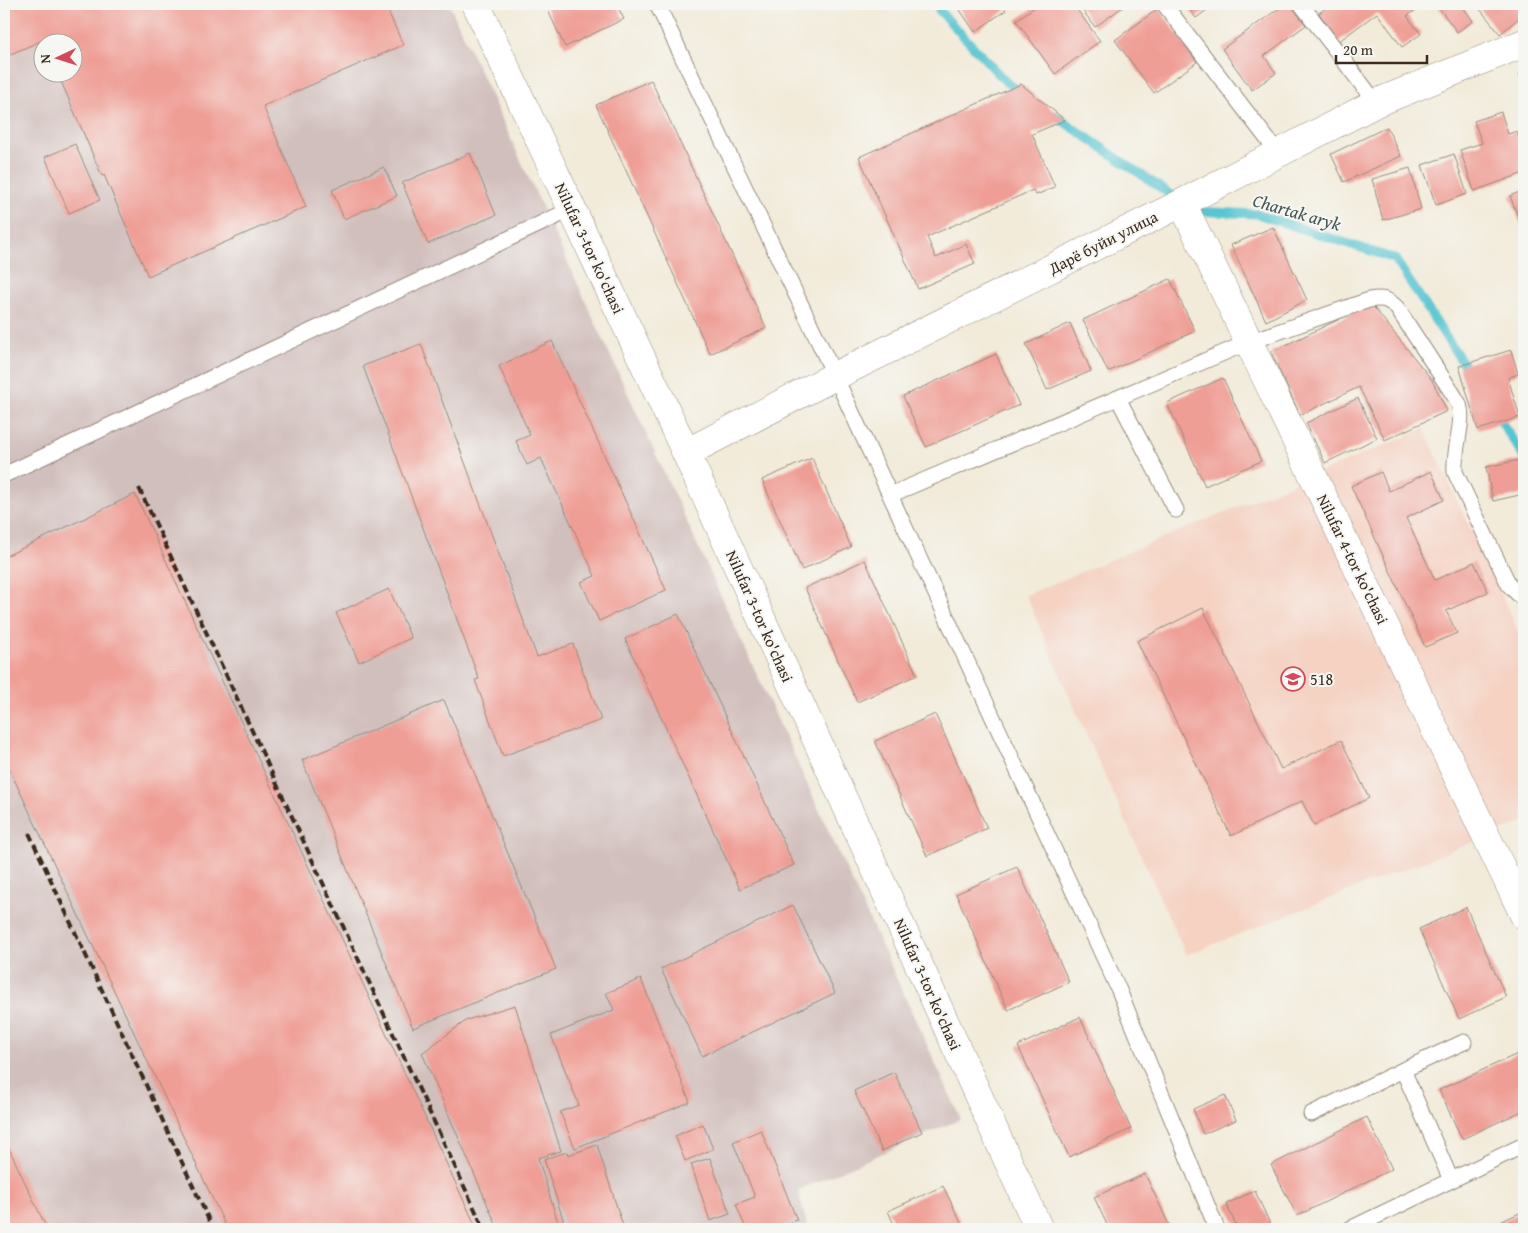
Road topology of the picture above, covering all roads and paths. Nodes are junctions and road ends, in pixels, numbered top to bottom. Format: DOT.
graph roads {
  1 [pos="476,4"];
  2 [pos="658,4"];
  3 [pos="1164,4"];
  4 [pos="1301,4"];
  5 [pos="1524,42"];
  6 [pos="1376,103"];
  7 [pos="1278,153"];
  8 [pos="1182,202"];
  9 [pos="572,209"];
  10 [pos="1249,342"];
  11 [pos="835,376"];
  12 [pos="1118,398"];
  13 [pos="686,453"];
  14 [pos="4,475"];
  15 [pos="890,495"];
  16 [pos="1176,510"];
  17 [pos="1524,600"];
  18 [pos="1524,915"];
  19 [pos="1464,1042"];
  20 [pos="1403,1070"];
  21 [pos="1311,1114"];
  22 [pos="1524,1145"];
  23 [pos="1451,1180"];
  24 [pos="1039,1229"];
  25 [pos="1217,1229"];
  26 [pos="1350,1229"];
  1 -- 9 [label="street, Nilufar 3-tor ko'chasi"];
  2 -- 11 [label="lane"];
  3 -- 7 [label="lane"];
  4 -- 6 [label="lane"];
  5 -- 6 [label="street, Дарё буйи улица"];
  6 -- 7 [label="street, Дарё буйи улица"];
  7 -- 8 [label="street, Дарё буйи улица"];
  8 -- 10 [label="street, Nilufar 4-tor ko'chasi"];
  8 -- 11 [label="street, Дарё буйи улица"];
  9 -- 13 [label="street, Nilufar 3-tor ko'chasi"];
  9 -- 14 [label="lane"];
  10 -- 12 [label="lane"];
  10 -- 17 [label="lane"];
  10 -- 18 [label="street, Nilufar 4-tor ko'chasi"];
  11 -- 13 [label="street, Дарё буйи улица"];
  11 -- 15 [label="lane"];
  12 -- 15 [label="lane"];
  12 -- 16 [label="lane"];
  13 -- 24 [label="street, Nilufar 3-tor ko'chasi"];
  15 -- 25 [label="lane"];
  19 -- 20 [label="lane"];
  20 -- 21 [label="lane"];
  20 -- 23 [label="lane"];
  22 -- 23 [label="lane"];
  23 -- 26 [label="lane"];
}
